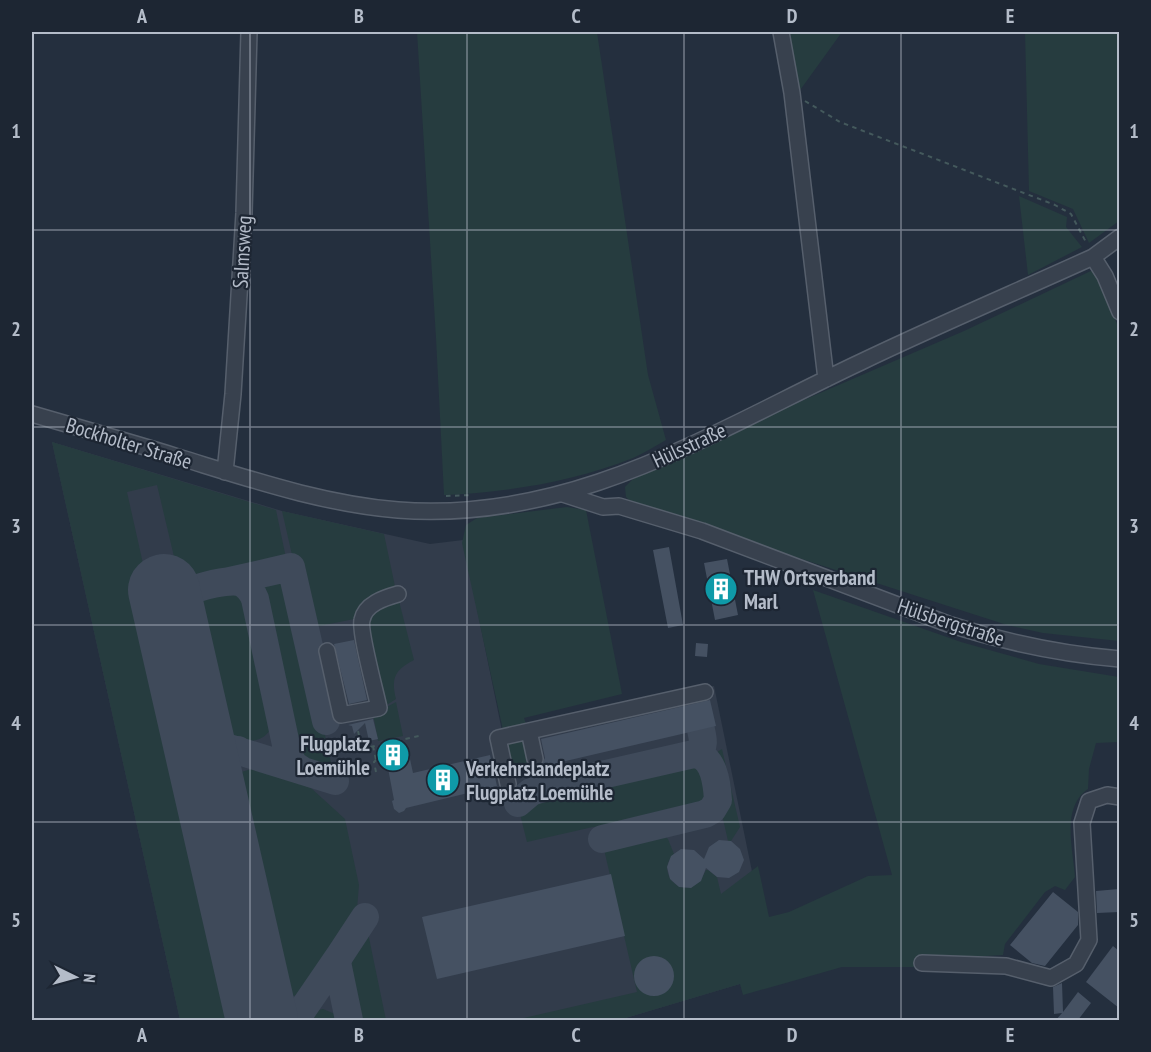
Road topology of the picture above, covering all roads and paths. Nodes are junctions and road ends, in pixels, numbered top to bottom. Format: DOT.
graph roads {
  1 [pos="249,32"];
  2 [pos="781,32"];
  3 [pos="792,93"];
  4 [pos="1119,237"];
  5 [pos="1094,256"];
  6 [pos="1119,312"];
  7 [pos="826,379"];
  8 [pos="32,414"];
  9 [pos="225,472"];
  10 [pos="608,480"];
  11 [pos="563,494"];
  12 [pos="475,495"];
  13 [pos="446,496"];
  14 [pos="618,506"];
  15 [pos="398,594"];
  16 [pos="327,651"];
  17 [pos="1119,659"];
  18 [pos="705,692"];
  19 [pos="358,731"];
  20 [pos="529,731"];
  21 [pos="419,736"];
  22 [pos="373,746"];
  23 [pos="535,759"];
  24 [pos="376,760"];
  25 [pos="386,762"];
  26 [pos="376,772"];
  27 [pos="508,784"];
  28 [pos="1119,797"];
  29 [pos="922,963"];
  1 -- 9 [label="street, Salmsweg"];
  2 -- 3 [label="street"];
  3 -- 5 [label="path"];
  3 -- 7 [label="street"];
  4 -- 5 [label="street, Hülsstraße"];
  5 -- 6 [label="street"];
  5 -- 7 [label="street, Hülsstraße"];
  7 -- 10 [label="street, Hülsstraße"];
  8 -- 9 [label="street, Bockholter Straße"];
  9 -- 11 [label="street, Hülsstraße"];
  10 -- 11 [label="street, Hülsstraße"];
  10 -- 14 [label="street"];
  11 -- 14 [label="street, Hülsbergstraße"];
  12 -- 13 [label="path"];
  14 -- 17 [label="street, Hülsbergstraße"];
  15 -- 16 [label="street"];
  18 -- 20 [label="street"];
  19 -- 22 [label="path"];
  20 -- 23 [label="street"];
  20 -- 27 [label="street"];
  21 -- 22 [label="path"];
  22 -- 24 [label="path"];
  24 -- 25 [label="path"];
  24 -- 26 [label="path"];
  28 -- 29 [label="street"];
}
